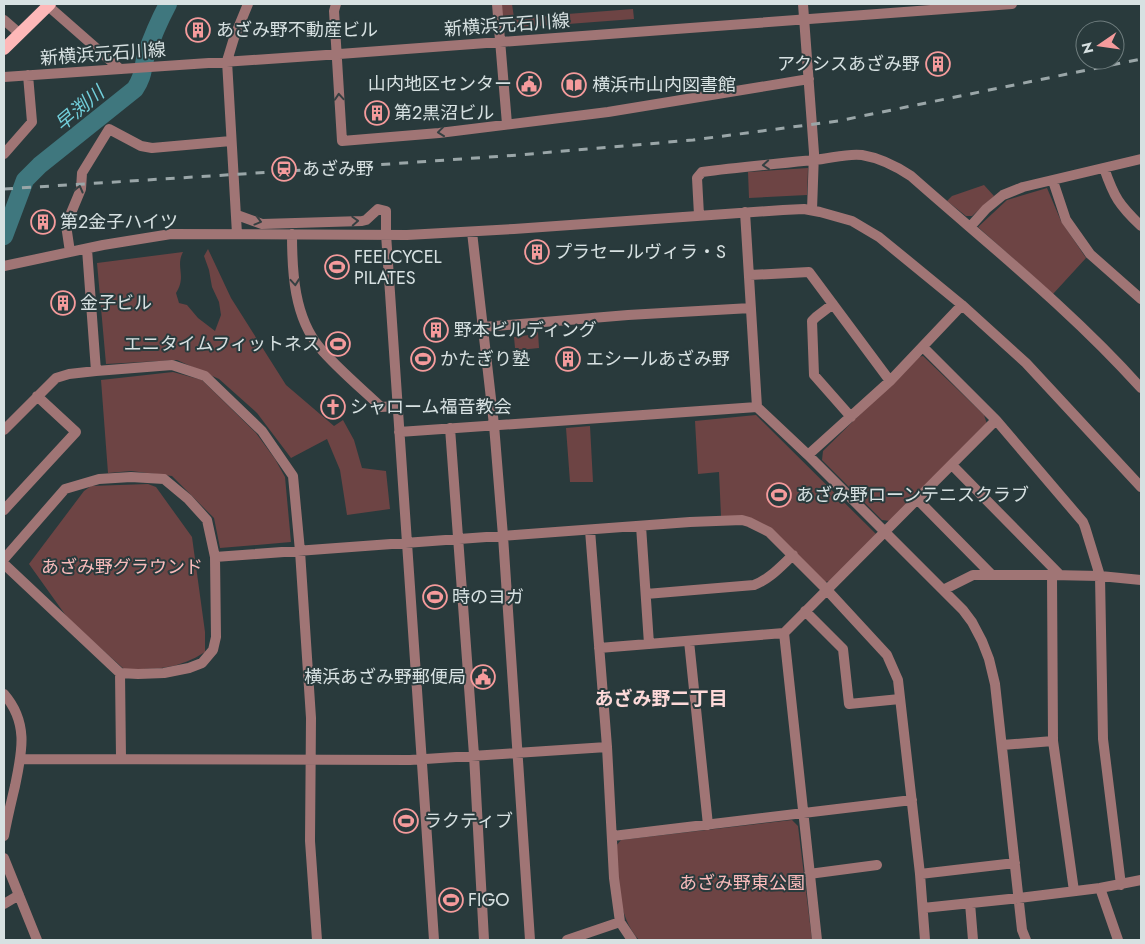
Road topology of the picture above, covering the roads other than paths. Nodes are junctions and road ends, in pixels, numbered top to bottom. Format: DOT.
graph roads {
  1 [pos="248,4"];
  2 [pos="336,4"];
  3 [pos="497,4"];
  4 [pos="803,4"];
  5 [pos="1012,4"];
  6 [pos="48,5"];
  7 [pos="989,5"];
  8 [pos="4,20"];
  9 [pos="19,33"];
  10 [pos="500,42"];
  11 [pos="4,49"];
  12 [pos="336,54"];
  13 [pos="227,62"];
  14 [pos="120,69"];
  15 [pos="28,75"];
  16 [pos="4,76"];
  17 [pos="809,78"];
  18 [pos="507,124"];
  19 [pos="231,141"];
  20 [pos="4,154"];
  21 [pos="814,156"];
  22 [pos="1141,159"];
  23 [pos="1104,168"];
  24 [pos="1053,181"];
  25 [pos="812,210"];
  26 [pos="745,212"];
  27 [pos="237,215"];
  28 [pos="699,215"];
  29 [pos="1141,226"];
  30 [pos="970,227"];
  31 [pos="472,232"];
  32 [pos="237,234"];
  33 [pos="292,234"];
  34 [pos="386,234"];
  35 [pos="88,249"];
  36 [pos="70,252"];
  37 [pos="4,266"];
  38 [pos="750,275"];
  39 [pos="1141,299"];
  40 [pos="833,304"];
  41 [pos="962,305"];
  42 [pos="751,308"];
  43 [pos="483,327"];
  44 [pos="923,346"];
  45 [pos="96,371"];
  46 [pos="890,381"];
  47 [pos="1141,388"];
  48 [pos="37,396"];
  49 [pos="397,406"];
  50 [pos="757,407"];
  51 [pos="851,417"];
  52 [pos="996,420"];
  53 [pos="494,426"];
  54 [pos="450,428"];
  55 [pos="4,430"];
  56 [pos="399,432"];
  57 [pos="808,455"];
  58 [pos="952,465"];
  59 [pos="1141,487"];
  60 [pos="918,500"];
  61 [pos="4,510"];
  62 [pos="641,526"];
  63 [pos="590,530"];
  64 [pos="884,532"];
  65 [pos="503,536"];
  66 [pos="458,539"];
  67 [pos="406,544"];
  68 [pos="300,551"];
  69 [pos="792,555"];
  70 [pos="215,558"];
  71 [pos="4,559"];
  72 [pos="4,564"];
  73 [pos="992,575"];
  74 [pos="1056,575"];
  75 [pos="1100,576"];
  76 [pos="1141,580"];
  77 [pos="827,590"];
  78 [pos="943,590"];
  79 [pos="646,594"];
  80 [pos="806,611"];
  81 [pos="784,634"];
  82 [pos="690,641"];
  83 [pos="649,644"];
  84 [pos="599,648"];
  85 [pos="120,672"];
  86 [pos="4,694"];
  87 [pos="900,699"];
  88 [pos="1053,741"];
  89 [pos="1002,745"];
  90 [pos="607,746"];
  91 [pos="518,753"];
  92 [pos="474,756"];
  93 [pos="121,758"];
  94 [pos="21,759"];
  95 [pos="311,759"];
  96 [pos="422,759"];
  97 [pos="912,800"];
  98 [pos="805,813"];
  99 [pos="708,825"];
  100 [pos="4,836"];
  101 [pos="613,836"];
  102 [pos="4,858"];
  103 [pos="1015,863"];
  104 [pos="877,866"];
  105 [pos="809,874"];
  106 [pos="920,874"];
  107 [pos="1141,880"];
  108 [pos="1121,885"];
  109 [pos="1100,888"];
  110 [pos="1074,890"];
  111 [pos="19,895"];
  112 [pos="1019,898"];
  113 [pos="970,903"];
  114 [pos="4,904"];
  115 [pos="922,908"];
  116 [pos="620,922"];
  117 [pos="587,937"];
  118 [pos="37,940"];
  119 [pos="317,940"];
  120 [pos="434,940"];
  121 [pos="484,940"];
  122 [pos="530,940"];
  123 [pos="567,940"];
  124 [pos="632,940"];
  125 [pos="817,940"];
  126 [pos="925,940"];
  127 [pos="974,940"];
  128 [pos="1026,940"];
  129 [pos="1118,940"];
  1 -- 13 [label="street"];
  2 -- 12 [label="street"];
  3 -- 10 [label="street"];
  4 -- 17 [label="street"];
  5 -- 7 [label="street, 新横浜元石川線"];
  6 -- 9 [label="main road"];
  6 -- 14 [label="street"];
  7 -- 10 [label="street, 新横浜元石川線"];
  8 -- 9 [label="street"];
  9 -- 11 [label="main road"];
  10 -- 12 [label="street, 新横浜元石川線"];
  10 -- 18 [label="street"];
  12 -- 13 [label="street, 新横浜元石川線"];
  18 -- 12 [label="street, one-way"];
  13 -- 14 [label="street, 新横浜元石川線"];
  13 -- 19 [label="street"];
  14 -- 15 [label="street, 新横浜元石川線"];
  15 -- 16 [label="street, 新横浜元石川線"];
  15 -- 20 [label="street"];
  17 -- 18 [label="street"];
  17 -- 21 [label="street"];
  19 -- 27 [label="street"];
  36 -- 19 [label="street, one-way"];
  21 -- 25 [label="street"];
  21 -- 28 [label="street, one-way"];
  21 -- 30 [label="street"];
  22 -- 23 [label="street"];
  23 -- 24 [label="street"];
  23 -- 29 [label="street"];
  24 -- 30 [label="street"];
  24 -- 39 [label="street"];
  25 -- 26 [label="street"];
  25 -- 41 [label="street"];
  26 -- 28 [label="street"];
  26 -- 38 [label="street"];
  27 -- 32 [label="street"];
  27 -- 34 [label="street, one-way"];
  28 -- 31 [label="street"];
  30 -- 47 [label="street"];
  31 -- 34 [label="street"];
  31 -- 43 [label="street"];
  32 -- 33 [label="street"];
  32 -- 35 [label="street"];
  33 -- 34 [label="street"];
  33 -- 49 [label="street, one-way"];
  34 -- 49 [label="street"];
  35 -- 36 [label="street"];
  35 -- 45 [label="street"];
  36 -- 37 [label="street"];
  38 -- 40 [label="street"];
  38 -- 42 [label="street"];
  40 -- 46 [label="street"];
  40 -- 51 [label="street"];
  41 -- 44 [label="street"];
  41 -- 59 [label="street"];
  42 -- 43 [label="street"];
  42 -- 50 [label="street"];
  43 -- 53 [label="street"];
  44 -- 46 [label="street"];
  44 -- 52 [label="street"];
  45 -- 48 [label="street"];
  45 -- 68 [label="street"];
  46 -- 51 [label="street"];
  48 -- 55 [label="street"];
  48 -- 61 [label="street"];
  49 -- 56 [label="street"];
  50 -- 53 [label="street"];
  50 -- 57 [label="street"];
  51 -- 57 [label="street"];
  52 -- 58 [label="street"];
  52 -- 75 [label="street"];
  53 -- 54 [label="street"];
  53 -- 65 [label="street"];
  54 -- 56 [label="street"];
  54 -- 66 [label="street"];
  56 -- 67 [label="street"];
  57 -- 64 [label="street"];
  58 -- 60 [label="street"];
  58 -- 74 [label="street"];
  60 -- 64 [label="street"];
  60 -- 73 [label="street"];
  62 -- 63 [label="street"];
  62 -- 69 [label="street"];
  62 -- 79 [label="street"];
  63 -- 65 [label="street"];
  63 -- 84 [label="street"];
  64 -- 77 [label="street"];
  64 -- 78 [label="street"];
  65 -- 66 [label="street"];
  65 -- 91 [label="street"];
  66 -- 67 [label="street"];
  66 -- 92 [label="street"];
  67 -- 68 [label="street"];
  67 -- 96 [label="street"];
  68 -- 70 [label="street"];
  68 -- 95 [label="street"];
  69 -- 77 [label="street"];
  69 -- 79 [label="street"];
  70 -- 71 [label="street"];
  70 -- 85 [label="street"];
  72 -- 85 [label="street"];
  73 -- 74 [label="street"];
  73 -- 78 [label="street"];
  74 -- 75 [label="street"];
  74 -- 88 [label="street"];
  75 -- 76 [label="street"];
  75 -- 108 [label="street"];
  77 -- 80 [label="street"];
  77 -- 87 [label="street"];
  78 -- 89 [label="street"];
  79 -- 83 [label="street"];
  80 -- 81 [label="street"];
  80 -- 87 [label="street"];
  81 -- 82 [label="street"];
  81 -- 98 [label="street"];
  82 -- 83 [label="street"];
  82 -- 99 [label="street"];
  83 -- 84 [label="street"];
  84 -- 90 [label="street"];
  85 -- 93 [label="street"];
  86 -- 94 [label="street"];
  87 -- 97 [label="street"];
  88 -- 89 [label="street"];
  88 -- 110 [label="street"];
  89 -- 103 [label="street"];
  90 -- 91 [label="street"];
  90 -- 101 [label="street"];
  91 -- 92 [label="street"];
  91 -- 122 [label="street"];
  92 -- 96 [label="street"];
  92 -- 121 [label="street"];
  93 -- 94 [label="street"];
  93 -- 95 [label="street"];
  94 -- 100 [label="street"];
  95 -- 96 [label="street"];
  95 -- 119 [label="street"];
  96 -- 120 [label="street"];
  97 -- 98 [label="street"];
  97 -- 106 [label="street"];
  98 -- 99 [label="street"];
  98 -- 105 [label="street"];
  99 -- 101 [label="street"];
  101 -- 116 [label="street"];
  102 -- 111 [label="street"];
  103 -- 106 [label="street"];
  103 -- 112 [label="street"];
  104 -- 105 [label="street"];
  105 -- 125 [label="street"];
  106 -- 115 [label="street"];
  107 -- 108 [label="street"];
  108 -- 109 [label="street"];
  109 -- 110 [label="street"];
  109 -- 129 [label="street"];
  110 -- 112 [label="street"];
  111 -- 114 [label="street"];
  111 -- 118 [label="street"];
  112 -- 113 [label="street"];
  112 -- 128 [label="street"];
  113 -- 115 [label="street"];
  113 -- 127 [label="street"];
  115 -- 126 [label="street"];
  116 -- 117 [label="street"];
  116 -- 124 [label="street"];
  117 -- 123 [label="street"];
}
